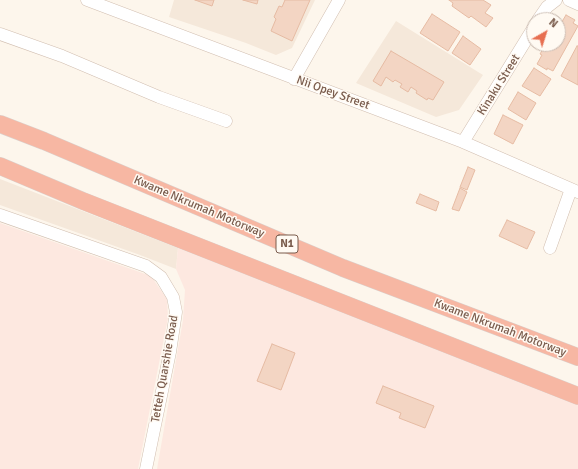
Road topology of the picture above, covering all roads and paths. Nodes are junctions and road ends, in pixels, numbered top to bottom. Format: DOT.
graph roads {
  1 [pos="87,0"];
  2 [pos="339,0"];
  3 [pos="556,0"];
  4 [pos="570,0"];
  5 [pos="578,4"];
  6 [pos="544,12"];
  7 [pos="0,34"];
  8 [pos="526,40"];
  9 [pos="294,79"];
  10 [pos="226,122"];
  11 [pos="0,124"];
  12 [pos="463,142"];
  13 [pos="0,166"];
  14 [pos="575,190"];
  15 [pos="0,215"];
  16 [pos="550,248"];
  17 [pos="578,357"];
  18 [pos="578,396"];
  19 [pos="146,469"];
  1 -- 9 [label="street, Nii Opey Street"];
  2 -- 9 [label="street"];
  3 -- 6 [label="street"];
  4 -- 5 [label="street"];
  7 -- 10 [label="street"];
  8 -- 12 [label="street, Kinaku Street"];
  9 -- 12 [label="street, Nii Opey Street"];
  11 -- 17 [label="highway, Kwame Nkrumah Motorway / N1"];
  12 -- 14 [label="street, Nii Opey Street"];
  13 -- 18 [label="highway"];
  14 -- 16 [label="street"];
  15 -- 19 [label="street, Tetteh Quarshie Road"];
}
